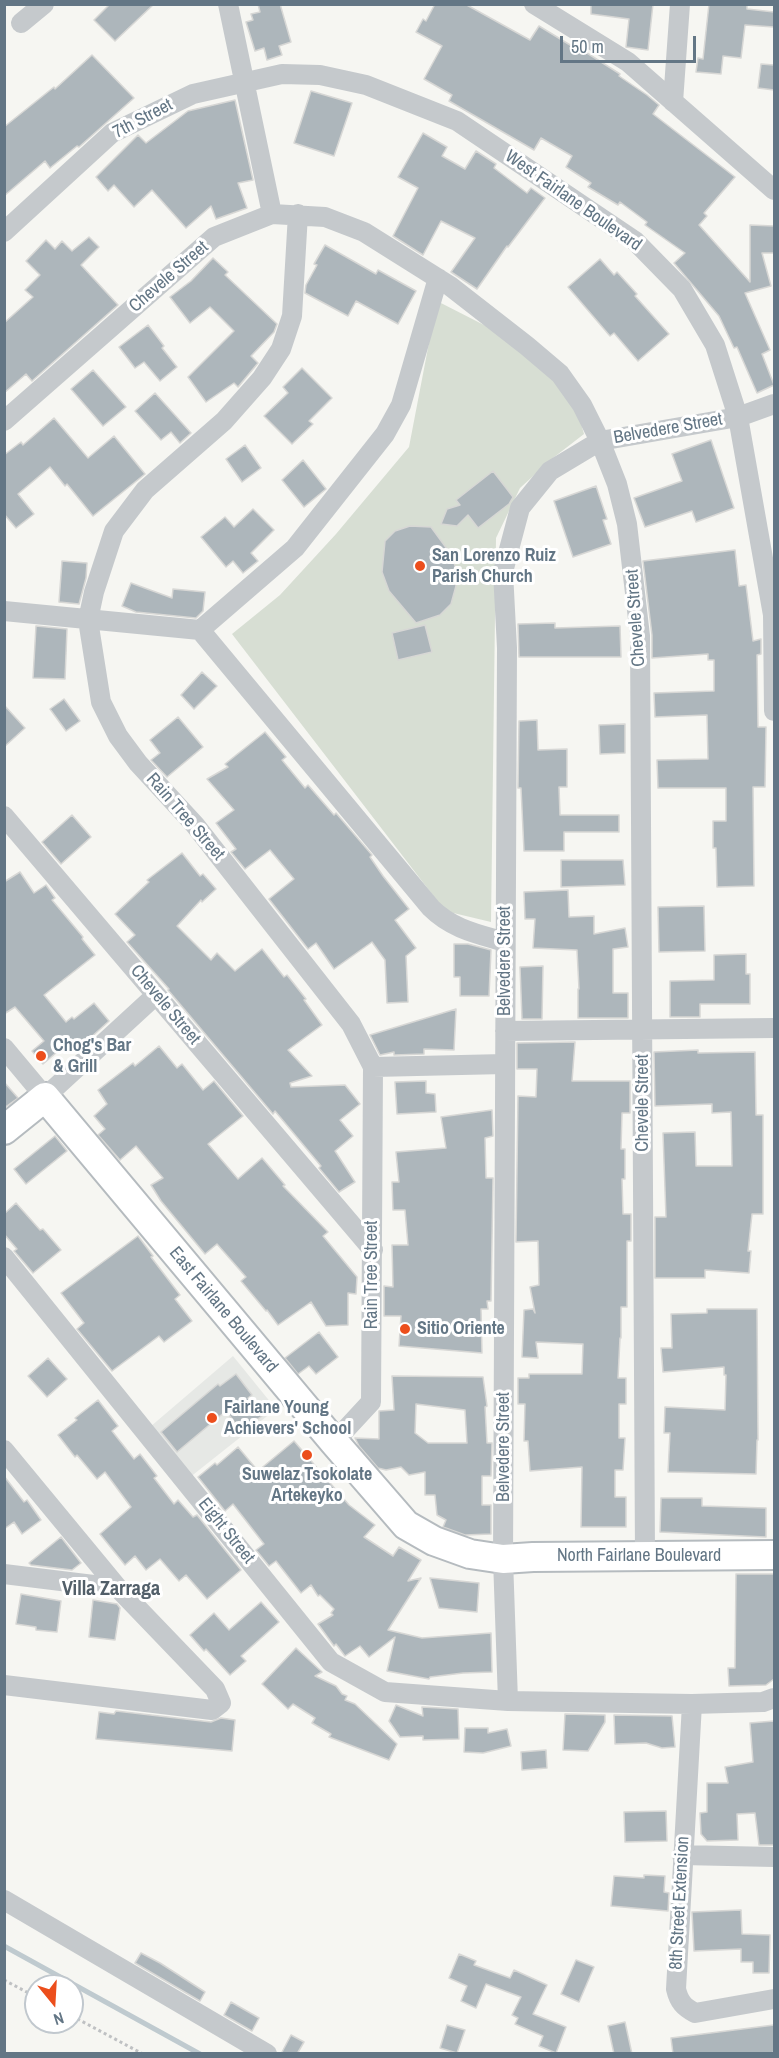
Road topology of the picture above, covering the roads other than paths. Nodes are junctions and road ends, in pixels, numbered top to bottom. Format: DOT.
graph roads {
  1 [pos="44,4"];
  2 [pos="228,4"];
  3 [pos="680,4"];
  4 [pos="538,5"];
  5 [pos="21,23"];
  6 [pos="244,82"];
  7 [pos="673,102"];
  8 [pos="774,190"];
  9 [pos="272,214"];
  10 [pos="298,214"];
  11 [pos="4,232"];
  12 [pos="438,278"];
  13 [pos="774,404"];
  14 [pos="738,417"];
  15 [pos="4,422"];
  16 [pos="600,441"];
  17 [pos="4,611"];
  18 [pos="88,620"];
  19 [pos="200,630"];
  20 [pos="774,711"];
  21 [pos="4,816"];
  22 [pos="506,942"];
  23 [pos="156,995"];
  24 [pos="774,1028"];
  25 [pos="642,1030"];
  26 [pos="505,1031"];
  27 [pos="4,1048"];
  28 [pos="505,1064"];
  29 [pos="373,1067"];
  30 [pos="45,1097"];
  31 [pos="4,1130"];
  32 [pos="373,1250"];
  33 [pos="4,1257"];
  34 [pos="334,1442"];
  35 [pos="4,1450"];
  36 [pos="774,1555"];
  37 [pos="645,1556"];
  38 [pos="503,1559"];
  39 [pos="4,1575"];
  40 [pos="118,1588"];
  41 [pos="4,1685"];
  42 [pos="774,1698"];
  43 [pos="508,1701"];
  44 [pos="692,1704"];
  45 [pos="682,1855"];
  46 [pos="774,1857"];
  47 [pos="4,1900"];
  48 [pos="774,1999"];
  49 [pos="267,2054"];
  1 -- 5 [label="street"];
  2 -- 6 [label="street"];
  3 -- 7 [label="street"];
  4 -- 7 [label="street"];
  6 -- 9 [label="street"];
  6 -- 11 [label="street, 7th Street"];
  6 -- 14 [label="street, West Fairlane Boulevard"];
  7 -- 8 [label="street"];
  9 -- 10 [label="street, Chevele Street"];
  9 -- 15 [label="street, Chevele Street"];
  10 -- 12 [label="street, Chevele Street"];
  10 -- 18 [label="street, Rain Tree Street"];
  12 -- 16 [label="street, Chevele Street"];
  12 -- 19 [label="street"];
  13 -- 14 [label="street, Belvedere Street"];
  14 -- 16 [label="street, Belvedere Street"];
  14 -- 20 [label="street, West Fairlane Boulevard"];
  16 -- 22 [label="street, Belvedere Street"];
  16 -- 25 [label="street, Chevele Street"];
  17 -- 18 [label="street"];
  18 -- 19 [label="street"];
  18 -- 29 [label="street, Rain Tree Street"];
  19 -- 22 [label="street"];
  21 -- 23 [label="street, Chevele Street"];
  22 -- 26 [label="street, Belvedere Street"];
  23 -- 30 [label="street"];
  23 -- 32 [label="street, Chevele Street"];
  24 -- 25 [label="street"];
  25 -- 26 [label="street"];
  25 -- 37 [label="street, Chevele Street"];
  26 -- 28 [label="street, Belvedere Street"];
  27 -- 30 [label="street"];
  28 -- 29 [label="street"];
  28 -- 38 [label="street, Belvedere Street"];
  29 -- 32 [label="street, Rain Tree Street"];
  30 -- 31 [label="street"];
  30 -- 34 [label="street, East Fairlane Boulevard"];
  32 -- 34 [label="street, Rain Tree Street"];
  33 -- 43 [label="street, Eight Street"];
  34 -- 38 [label="street, East Fairlane Boulevard"];
  35 -- 40 [label="street"];
  36 -- 37 [label="street, North Fairlane Boulevard"];
  37 -- 38 [label="street, North Fairlane Boulevard"];
  38 -- 43 [label="street, Belvedere Street"];
  39 -- 40 [label="street"];
  40 -- 41 [label="street"];
  42 -- 44 [label="street, Eight Street"];
  43 -- 44 [label="street, Eight Street"];
  44 -- 45 [label="street, 8th Street Extension"];
  45 -- 46 [label="street"];
  45 -- 48 [label="street, 8th Street Extension"];
  47 -- 49 [label="street"];
}
